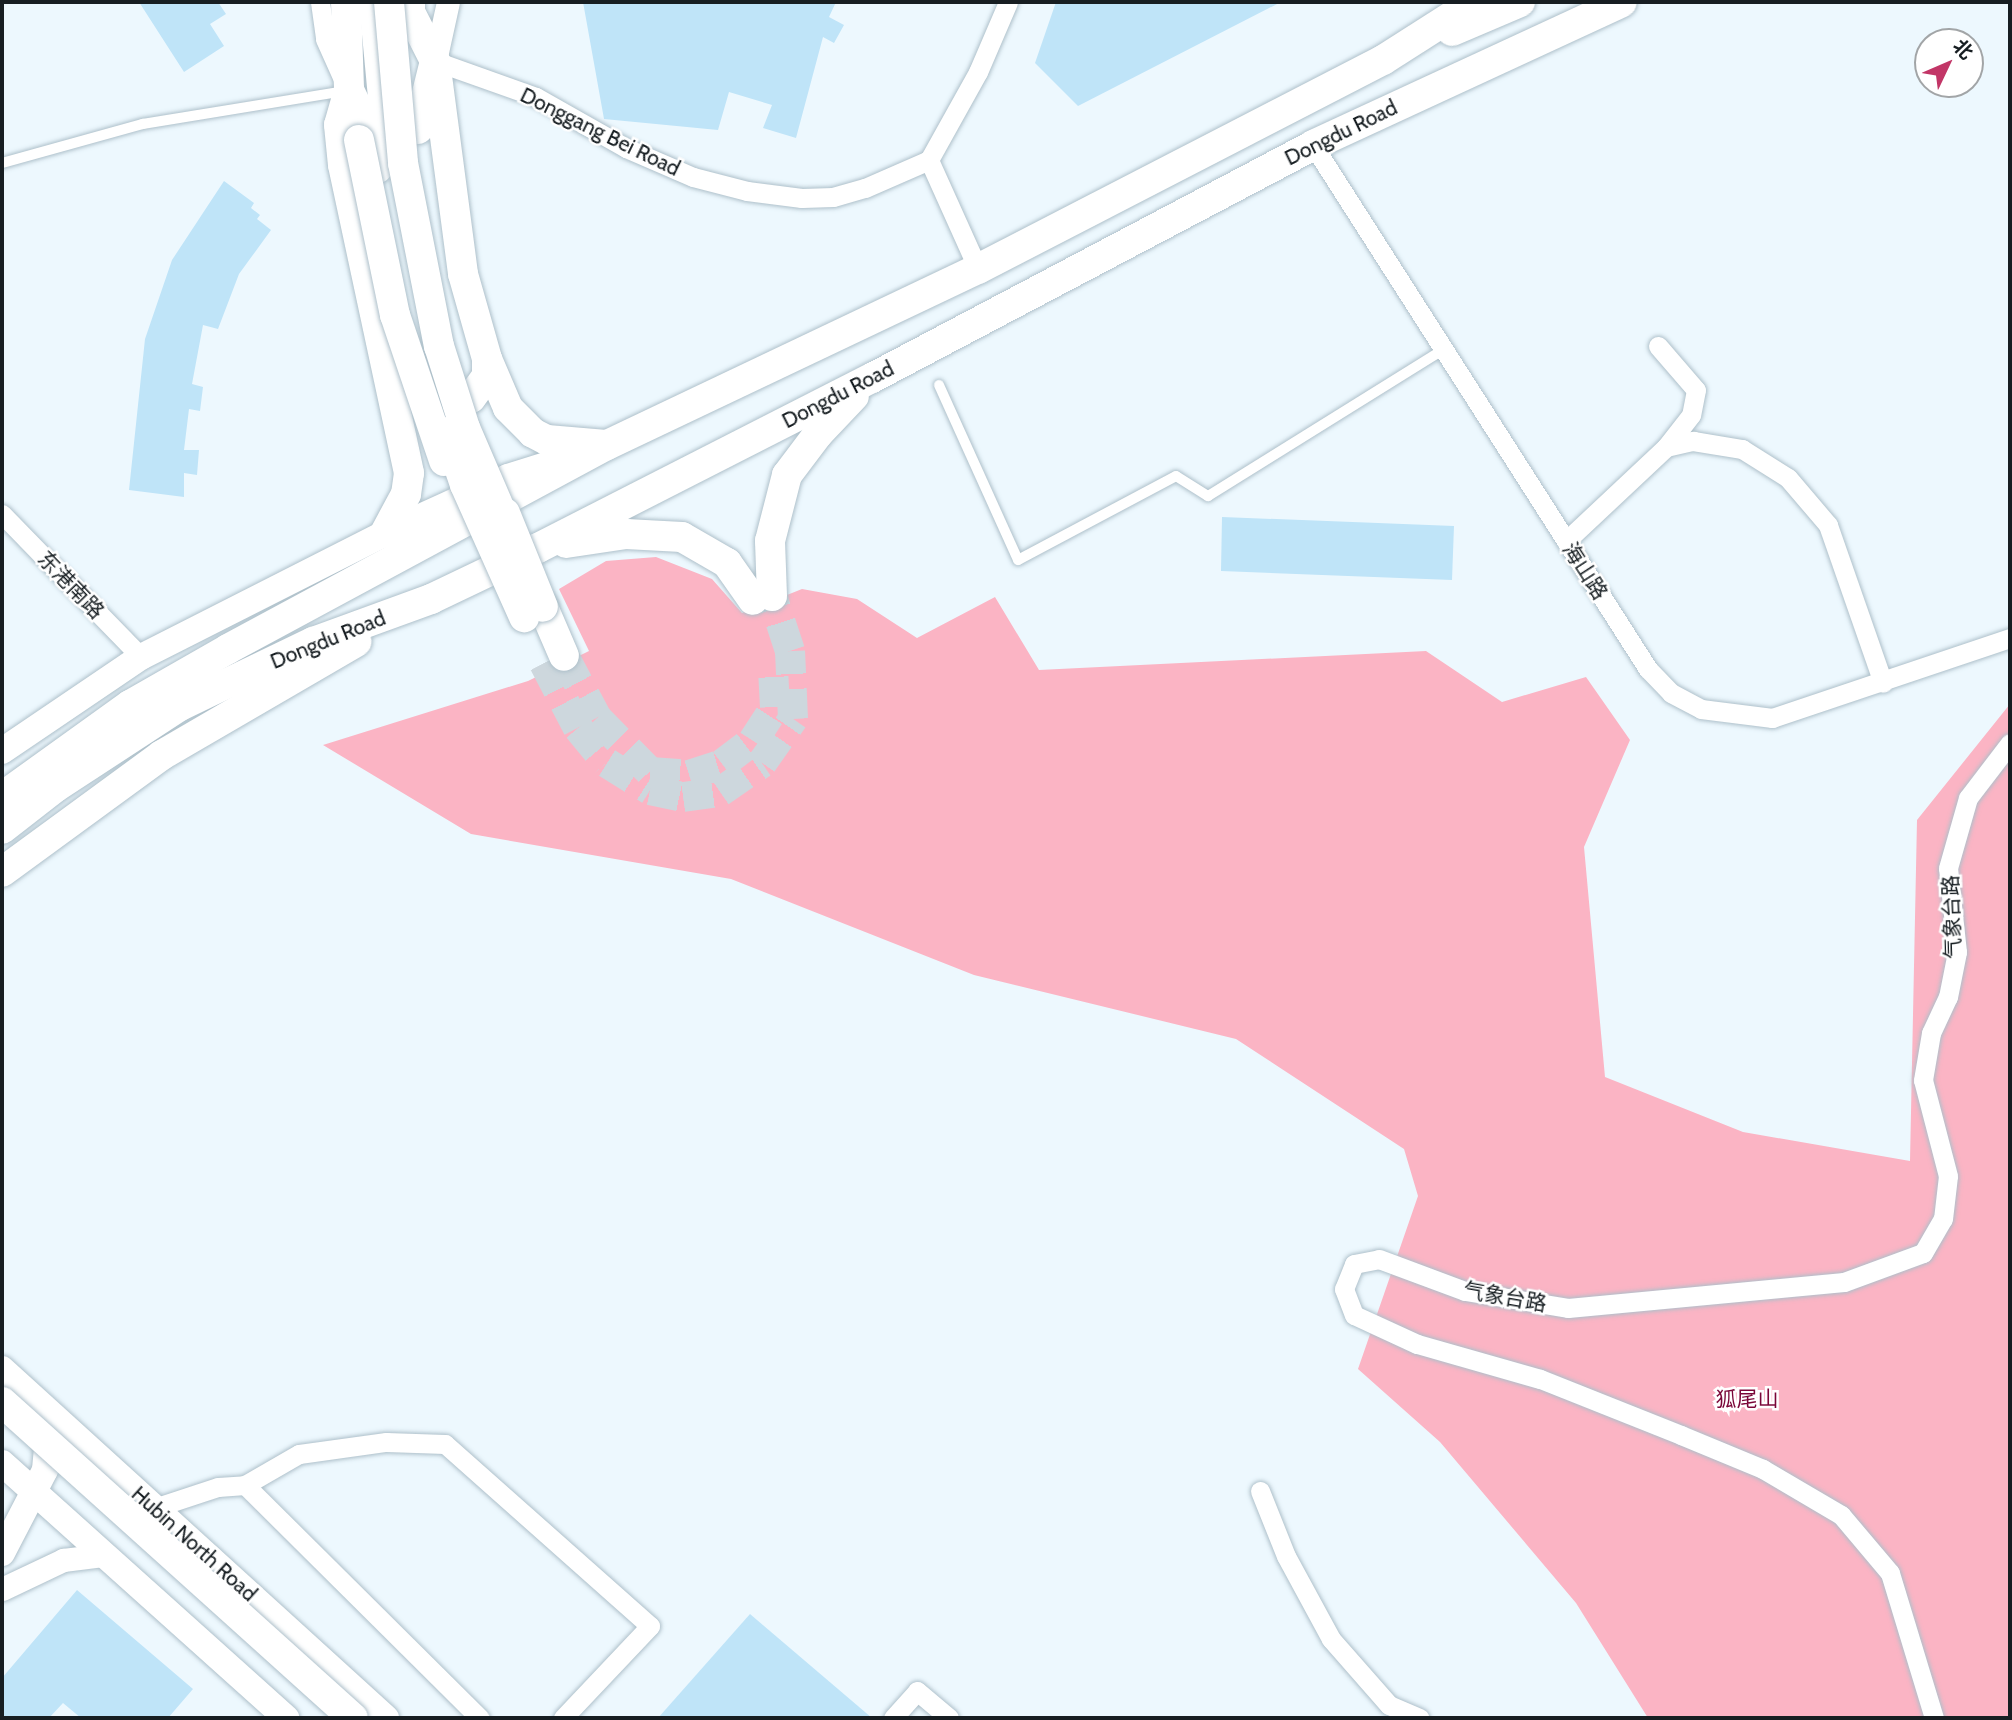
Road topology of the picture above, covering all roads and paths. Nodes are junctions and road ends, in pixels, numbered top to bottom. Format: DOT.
graph roads {
  1 [pos="320,2"];
  2 [pos="346,2"];
  3 [pos="374,2"];
  4 [pos="389,2"];
  5 [pos="410,2"];
  6 [pos="448,2"];
  7 [pos="1008,2"];
  8 [pos="1474,2"];
  9 [pos="1520,2"];
  10 [pos="1622,2"];
  11 [pos="1383,60"];
  12 [pos="435,61"];
  13 [pos="349,90"];
  14 [pos="1313,145"];
  15 [pos="929,160"];
  16 [pos="2,163"];
  17 [pos="978,269"];
  18 [pos="1658,346"];
  19 [pos="1444,349"];
  20 [pos="487,359"];
  21 [pos="872,378"];
  22 [pos="939,385"];
  23 [pos="429,394"];
  24 [pos="607,445"];
  25 [pos="1666,447"];
  26 [pos="410,473"];
  27 [pos="508,477"];
  28 [pos="2,514"];
  29 [pos="509,530"];
  30 [pos="386,533"];
  31 [pos="1566,541"];
  32 [pos="538,548"];
  33 [pos="431,599"];
  34 [pos="533,612"];
  35 [pos="2010,638"];
  36 [pos="228,649"];
  37 [pos="141,657"];
  38 [pos="554,660"];
  39 [pos="1883,683"];
  40 [pos="2010,743"];
  41 [pos="2,751"];
  42 [pos="48,778"];
  43 [pos="2,799"];
  44 [pos="2,829"];
  45 [pos="2,872"];
  46 [pos="2,1369"];
  47 [pos="2,1402"];
  48 [pos="40,1404"];
  49 [pos="2,1417"];
  50 [pos="2,1463"];
  51 [pos="245,1485"];
  52 [pos="1260,1491"];
  53 [pos="34,1492"];
  54 [pos="154,1508"];
  55 [pos="2,1553"];
  56 [pos="103,1555"];
  57 [pos="2,1589"];
  58 [pos="286,1718"];
  59 [pos="336,1718"];
  60 [pos="354,1718"];
  61 [pos="386,1718"];
  62 [pos="480,1718"];
  63 [pos="563,1718"];
  64 [pos="893,1718"];
  65 [pos="949,1718"];
  66 [pos="1419,1718"];
  67 [pos="1934,1718"];
  1 -- 13 [label="street"];
  2 -- 13 [label="main road"];
  3 -- 34 [label="main road, bridge"];
  4 -- 29 [label="main road, bridge"];
  5 -- 12 [label="main road"];
  6 -- 12 [label="street"];
  7 -- 15 [label="street"];
  8 -- 11 [label="main road, Dongdu Road"];
  9 -- 11 [label="main road"];
  10 -- 14 [label="main road, Dongdu Road"];
  11 -- 17 [label="main road, Dongdu Road"];
  12 -- 15 [label="street, Donggang Bei Road"];
  12 -- 20 [label="main road"];
  12 -- 29 [label="main road, bridge"];
  13 -- 16 [label="lane"];
  13 -- 23 [label="main road"];
  13 -- 26 [label="main road"];
  13 -- 34 [label="main road, bridge"];
  14 -- 19 [label="street, 海山路"];
  14 -- 21 [label="main road, Dongdu Road"];
  15 -- 17 [label="street"];
  17 -- 24 [label="main road, Dongdu Road"];
  18 -- 25 [label="street"];
  19 -- 22 [label="lane"];
  19 -- 31 [label="street, 海山路"];
  20 -- 23 [label="main road"];
  20 -- 24 [label="main road"];
  21 -- 32 [label="main road, Dongdu Road"];
  21 -- 32 [label="main road"];
  23 -- 26 [label="main road"];
  24 -- 27 [label="main road"];
  24 -- 36 [label="main road, Dongdu Road"];
  25 -- 31 [label="street"];
  25 -- 39 [label="street"];
  26 -- 30 [label="main road"];
  27 -- 30 [label="main road"];
  27 -- 36 [label="main road"];
  28 -- 37 [label="street, 东港南路"];
  29 -- 34 [label="main road, bridge"];
  30 -- 37 [label="main road"];
  31 -- 39 [label="street, 海山路"];
  32 -- 33 [label="main road, Dongdu Road"];
  33 -- 42 [label="main road, Dongdu Road"];
  33 -- 45 [label="main road"];
  34 -- 38 [label="main road"];
  35 -- 39 [label="street, 海山路"];
  36 -- 42 [label="main road, Dongdu Road"];
  37 -- 41 [label="main road"];
  40 -- 67 [label="street, 气象台路"];
  42 -- 43 [label="main road"];
  42 -- 44 [label="main road"];
  46 -- 48 [label="main road, Hubin North Road"];
  47 -- 60 [label="main road, bridge"];
  48 -- 53 [label="main road"];
  48 -- 54 [label="main road, Hubin North Road"];
  49 -- 59 [label="main road"];
  50 -- 53 [label="main road"];
  51 -- 54 [label="street"];
  51 -- 62 [label="street"];
  51 -- 63 [label="street"];
  52 -- 66 [label="street"];
  53 -- 55 [label="main road"];
  53 -- 56 [label="main road"];
  54 -- 61 [label="main road, Hubin North Road"];
  56 -- 57 [label="street"];
  56 -- 58 [label="main road"];
  64 -- 65 [label="street"];
}
